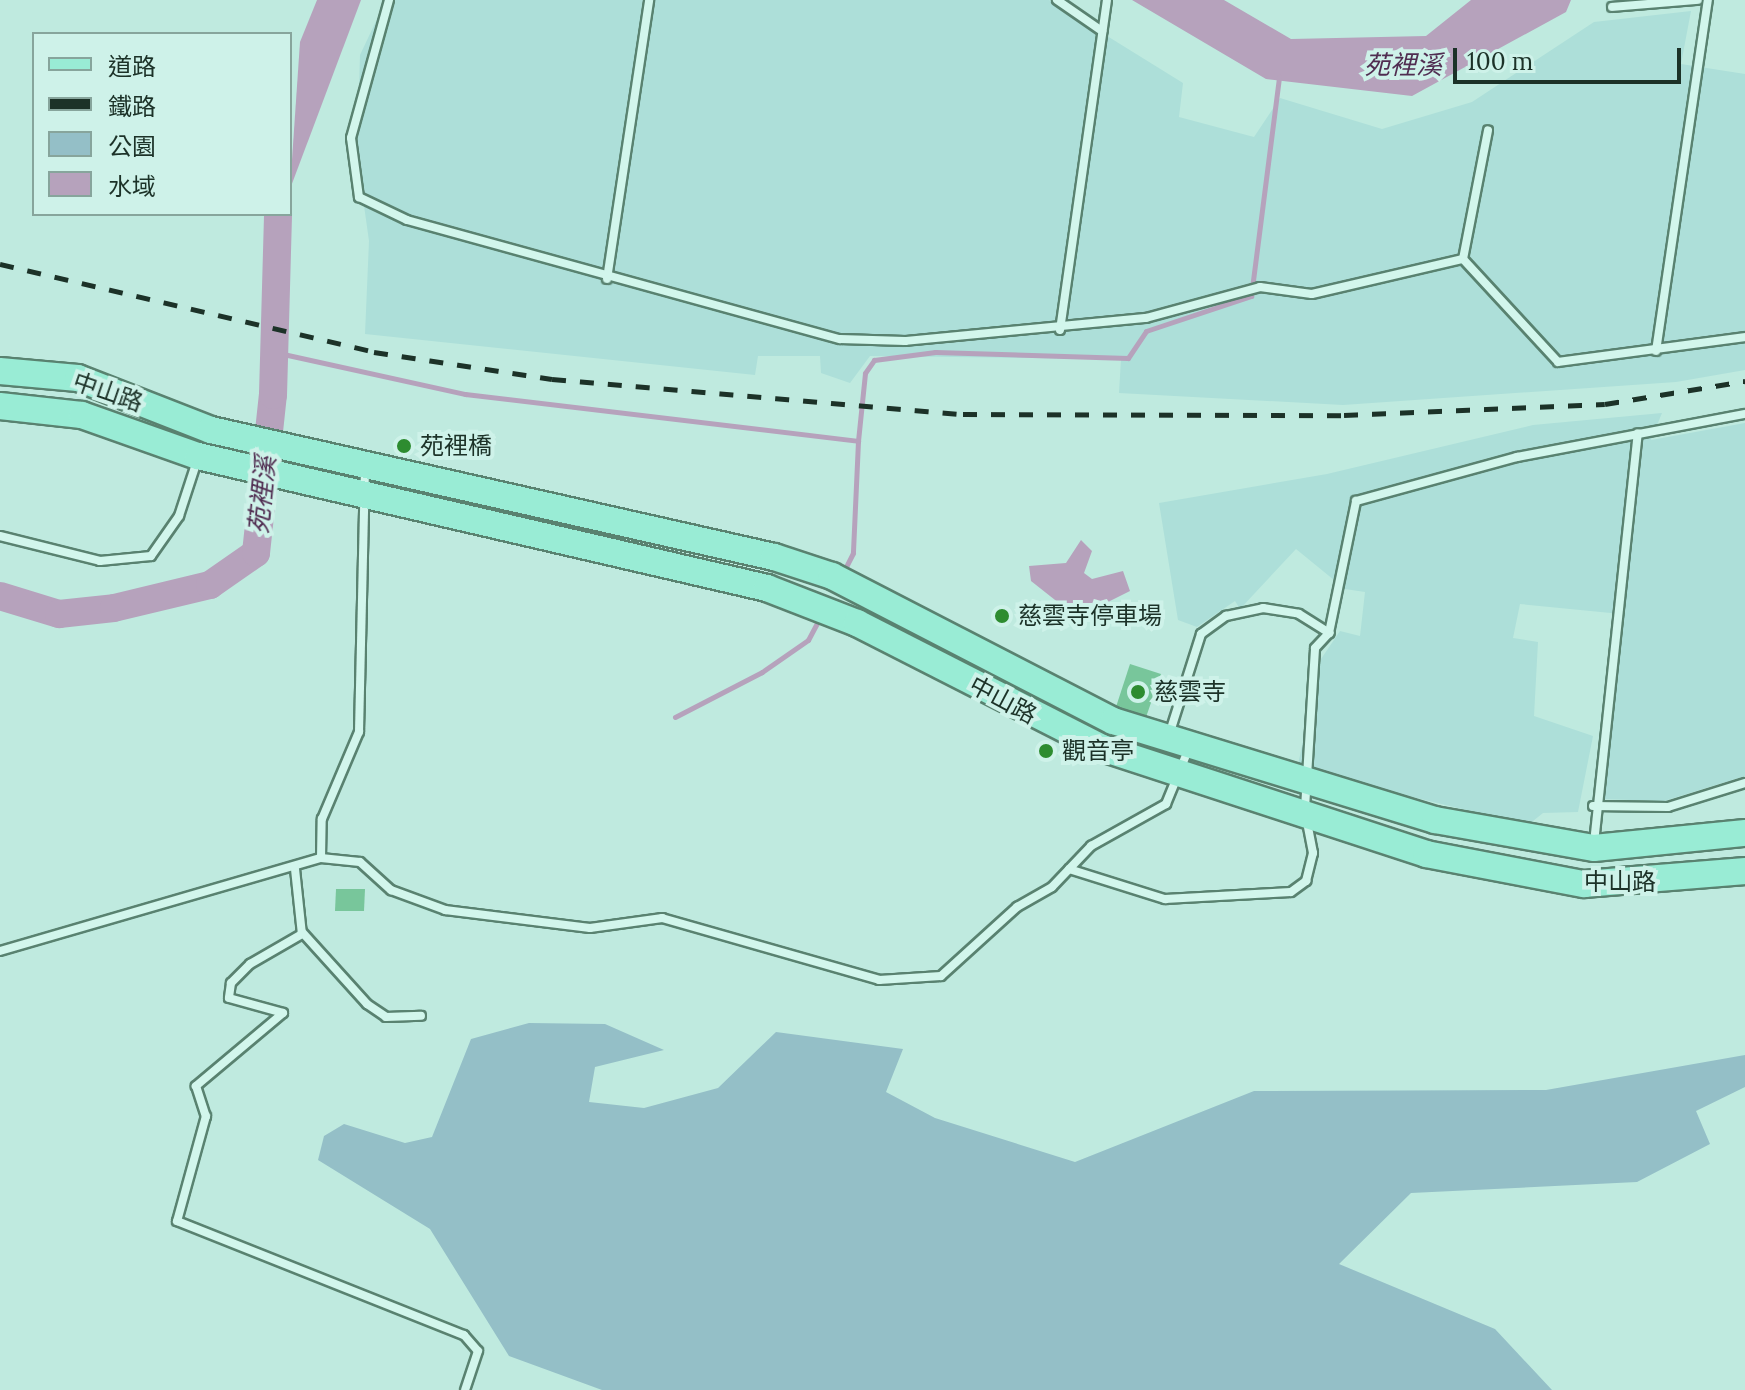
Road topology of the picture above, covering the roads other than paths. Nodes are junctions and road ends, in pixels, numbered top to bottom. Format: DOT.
graph roads {
  1 [pos="389,0"];
  2 [pos="649,0"];
  3 [pos="1057,0"];
  4 [pos="1107,0"];
  5 [pos="1698,0"];
  6 [pos="1708,0"];
  7 [pos="1612,7"];
  8 [pos="1103,28"];
  9 [pos="1488,130"];
  10 [pos="1463,259"];
  11 [pos="607,279"];
  12 [pos="1060,330"];
  13 [pos="1745,337"];
  14 [pos="1656,351"];
  15 [pos="0,371"];
  16 [pos="0,406"];
  17 [pos="1745,414"];
  18 [pos="1638,433"];
  19 [pos="198,456"];
  20 [pos="366,462"];
  21 [pos="361,493"];
  22 [pos="0,536"];
  23 [pos="1329,633"];
  24 [pos="1057,695"];
  25 [pos="1045,723"];
  26 [pos="1179,744"];
  27 [pos="1176,776"];
  28 [pos="1302,777"];
  29 [pos="1745,783"];
  30 [pos="1593,806"];
  31 [pos="1306,819"];
  32 [pos="1745,833"];
  33 [pos="1594,848"];
  34 [pos="321,858"];
  35 [pos="295,869"];
  36 [pos="1069,869"];
  37 [pos="1745,871"];
  38 [pos="302,932"];
  39 [pos="0,951"];
  40 [pos="421,1016"];
  41 [pos="465,1390"];
  1 -- 11 [label="lane"];
  2 -- 11 [label="lane"];
  3 -- 8 [label="lane"];
  4 -- 8 [label="lane"];
  5 -- 7 [label="lane"];
  6 -- 14 [label="lane"];
  8 -- 12 [label="lane"];
  9 -- 10 [label="lane"];
  10 -- 12 [label="lane"];
  10 -- 14 [label="lane"];
  11 -- 12 [label="lane"];
  13 -- 14 [label="lane"];
  15 -- 20 [label="main road, 中山路"];
  16 -- 19 [label="main road, 中山路"];
  17 -- 18 [label="lane"];
  18 -- 23 [label="lane"];
  18 -- 30 [label="lane"];
  19 -- 21 [label="main road"];
  19 -- 22 [label="lane"];
  20 -- 21 [label="lane"];
  20 -- 24 [label="main road, 中山路"];
  21 -- 25 [label="main road, 中山路"];
  21 -- 34 [label="lane"];
  23 -- 26 [label="lane"];
  23 -- 28 [label="lane"];
  24 -- 25 [label="main road"];
  24 -- 26 [label="main road, 中山路"];
  25 -- 27 [label="main road, 中山路"];
  26 -- 27 [label="lane"];
  26 -- 28 [label="main road, 中山路"];
  27 -- 31 [label="main road, 中山路"];
  27 -- 36 [label="lane"];
  28 -- 31 [label="lane"];
  28 -- 33 [label="main road, 中山路"];
  29 -- 30 [label="lane"];
  30 -- 33 [label="lane"];
  31 -- 36 [label="lane"];
  31 -- 37 [label="main road, 中山路"];
  32 -- 33 [label="main road, 中山路"];
  34 -- 35 [label="lane"];
  34 -- 36 [label="lane"];
  35 -- 38 [label="lane"];
  35 -- 39 [label="lane"];
  38 -- 40 [label="lane"];
  38 -- 41 [label="lane"];
}
